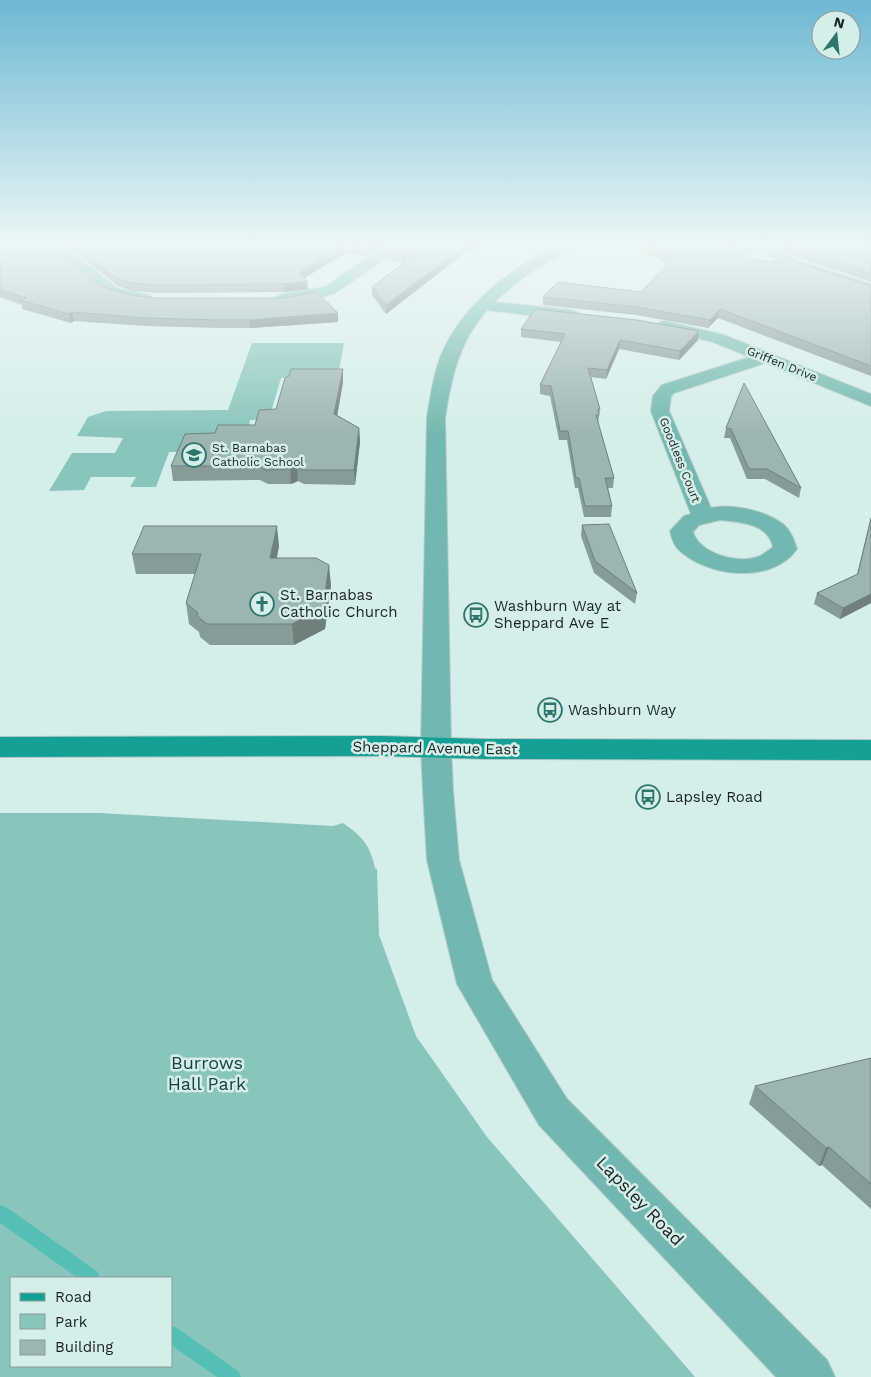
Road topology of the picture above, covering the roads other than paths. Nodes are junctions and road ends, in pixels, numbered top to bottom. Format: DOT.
graph roads {
  1 [pos="483,306"];
  2 [pos="485,306"];
  3 [pos="586,317"];
  4 [pos="645,323"];
  5 [pos="766,357"];
  6 [pos="871,400"];
  7 [pos="703,515"];
  8 [pos="0,747"];
  9 [pos="436,747"];
  10 [pos="871,750"];
  11 [pos="810,1377"];
  1 -- 9 [label="street"];
  2 -- 3 [label="street"];
  4 -- 5 [label="street, Griffen Drive"];
  5 -- 6 [label="street, Griffen Drive"];
  5 -- 7 [label="street, Goodless Court"];
  8 -- 9 [label="main road, Sheppard Avenue East"];
  9 -- 10 [label="main road, Sheppard Avenue East"];
  9 -- 11 [label="street, Lapsley Road"];
}
